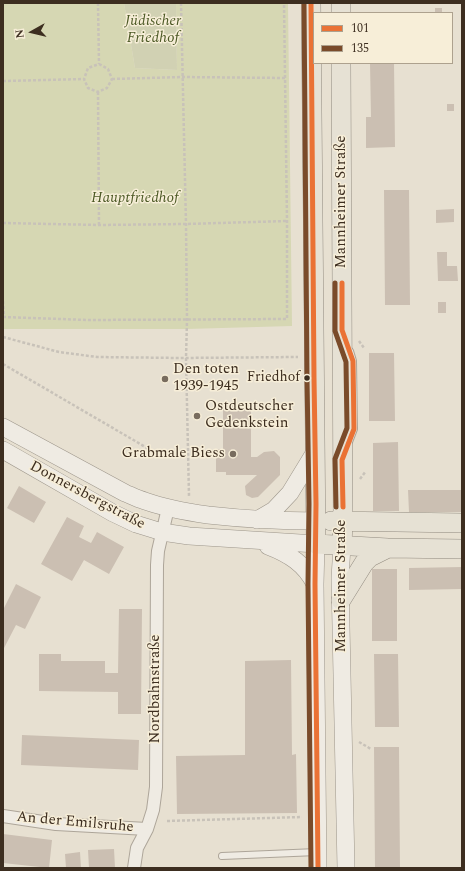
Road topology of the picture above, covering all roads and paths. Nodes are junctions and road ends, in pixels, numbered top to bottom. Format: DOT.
graph roads {
  1 [pos="98,3"];
  2 [pos="181,3"];
  3 [pos="284,3"];
  4 [pos="311,3"];
  5 [pos="99,64"];
  6 [pos="341,64"];
  7 [pos="182,77"];
  8 [pos="285,78"];
  9 [pos="84,79"];
  10 [pos="112,79"];
  11 [pos="3,81"];
  12 [pos="98,92"];
  13 [pos="287,221"];
  14 [pos="3,223"];
  15 [pos="186,224"];
  16 [pos="99,225"];
  17 [pos="3,301"];
  18 [pos="3,317"];
  19 [pos="187,320"];
  20 [pos="3,337"];
  21 [pos="300,357"];
  22 [pos="186,358"];
  23 [pos="3,364"];
  24 [pos="3,427"];
  25 [pos="3,450"];
  26 [pos="315,452"];
  27 [pos="188,456"];
  28 [pos="168,508"];
  29 [pos="190,512"];
  30 [pos="257,520"];
  31 [pos="316,521"];
  32 [pos="343,521"];
  33 [pos="462,523"];
  34 [pos="162,532"];
  35 [pos="255,541"];
  36 [pos="316,544"];
  37 [pos="342,546"];
  38 [pos="388,548"];
  39 [pos="462,549"];
  40 [pos="315,584"];
  41 [pos="341,600"];
  42 [pos="3,816"];
  43 [pos="318,818"];
  44 [pos="166,821"];
  45 [pos="147,829"];
  46 [pos="222,856"];
  47 [pos="318,860"];
  48 [pos="134,868"];
  49 [pos="346,868"];
  1 -- 5 [label="path"];
  2 -- 7 [label="path"];
  3 -- 8 [label="path"];
  4 -- 26 [label="main road, Mannheimer Straße"];
  5 -- 9 [label="path"];
  5 -- 10 [label="path"];
  6 -- 32 [label="main road, Mannheimer Straße"];
  7 -- 8 [label="path"];
  7 -- 10 [label="path"];
  7 -- 15 [label="path"];
  8 -- 13 [label="path"];
  9 -- 11 [label="path"];
  9 -- 12 [label="path"];
  10 -- 12 [label="path"];
  12 -- 16 [label="path"];
  13 -- 15 [label="path"];
  13 -- 19 [label="path"];
  14 -- 16 [label="path"];
  15 -- 16 [label="path"];
  15 -- 19 [label="path"];
  17 -- 18 [label="path"];
  18 -- 19 [label="path"];
  19 -- 22 [label="path"];
  20 -- 22 [label="path"];
  21 -- 22 [label="path"];
  22 -- 27 [label="path"];
  23 -- 27 [label="path"];
  24 -- 28 [label="main road, Donnersbergstraße"];
  25 -- 34 [label="main road, Donnersbergstraße"];
  26 -- 30 [label="main road"];
  26 -- 31 [label="main road, Mannheimer Straße"];
  27 -- 29 [label="path"];
  28 -- 29 [label="main road, Donnersbergstraße"];
  28 -- 34 [label="street, Nordbahnstraße"];
  29 -- 30 [label="main road, Donnersbergstraße"];
  30 -- 31 [label="main road, Donnersbergstraße"];
  31 -- 32 [label="main road, Donnersbergstraße"];
  31 -- 36 [label="main road, Mannheimer Straße"];
  32 -- 33 [label="main road, Donnersbergstraße"];
  32 -- 37 [label="main road, Mannheimer Straße"];
  34 -- 35 [label="main road, Donnersbergstraße"];
  34 -- 45 [label="street, Nordbahnstraße"];
  35 -- 36 [label="main road, Donnersbergstraße"];
  35 -- 40 [label="main road"];
  36 -- 37 [label="main road, Donnersbergstraße"];
  36 -- 40 [label="main road, Mannheimer Straße"];
  37 -- 38 [label="main road, Donnersbergstraße"];
  37 -- 41 [label="main road, Mannheimer Straße"];
  38 -- 39 [label="main road, Donnersbergstraße"];
  38 -- 41 [label="main road"];
  40 -- 43 [label="main road, Mannheimer Straße"];
  41 -- 49 [label="main road, Mannheimer Straße"];
  42 -- 45 [label="street, An der Emilsruhe"];
  43 -- 44 [label="path"];
  43 -- 47 [label="main road, Mannheimer Straße"];
  45 -- 48 [label="street, Nordbahnstraße"];
  46 -- 47 [label="lane"];
}
